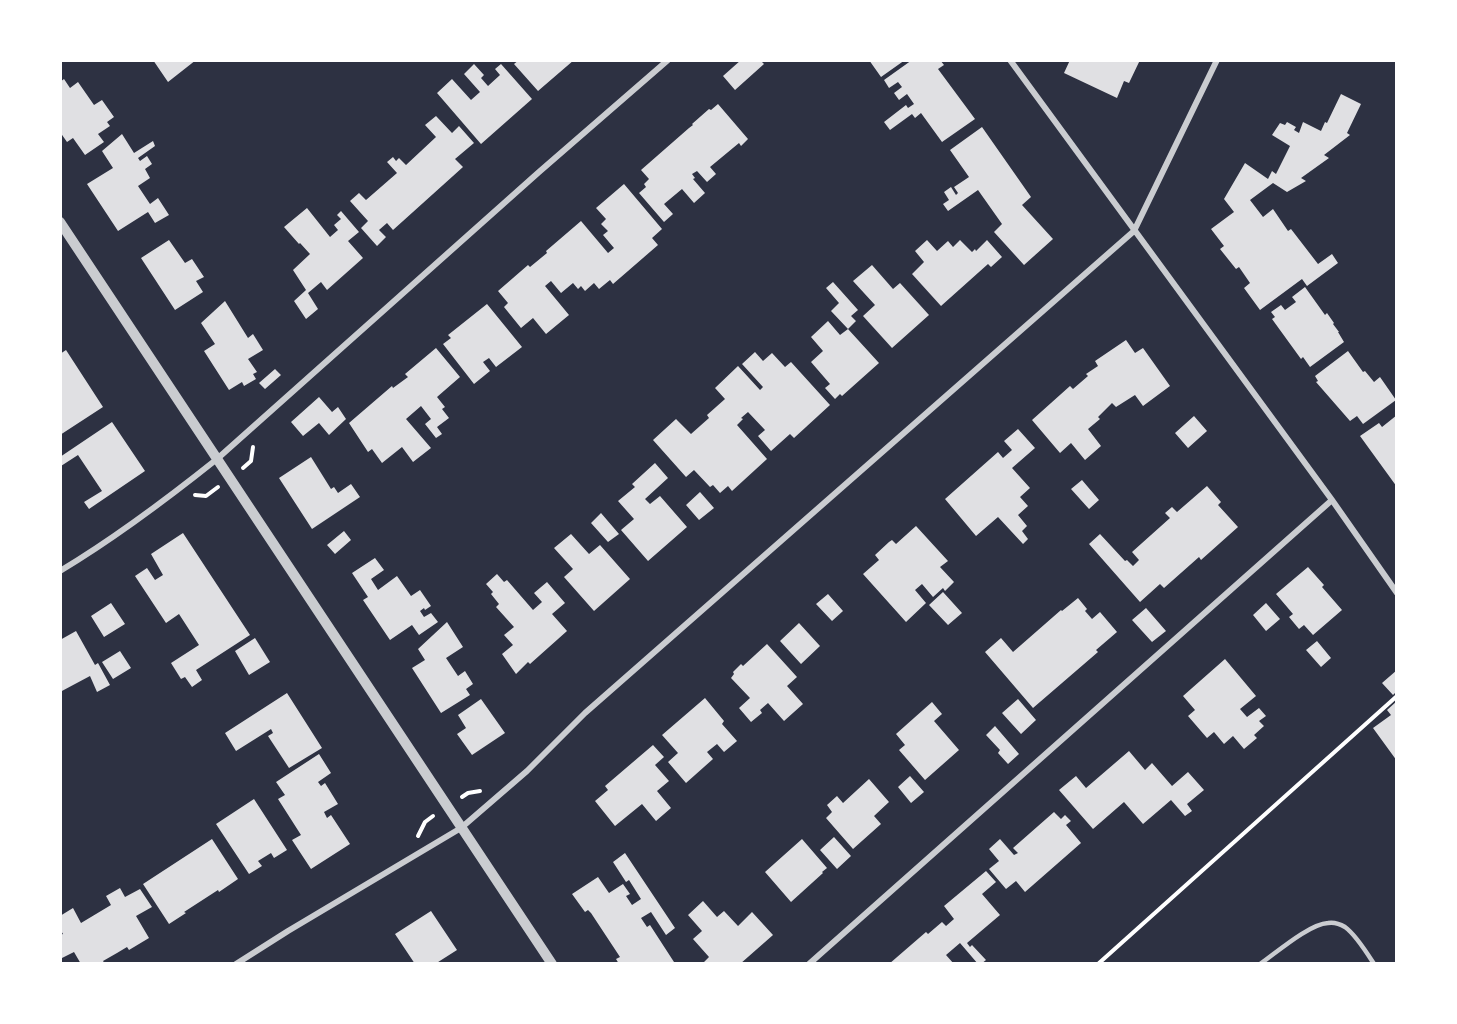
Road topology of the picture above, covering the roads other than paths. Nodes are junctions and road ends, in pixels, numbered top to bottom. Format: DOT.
graph roads {
  1 [pos="668,60"];
  2 [pos="1010,60"];
  3 [pos="1217,60"];
  4 [pos="60,222"];
  5 [pos="1134,231"];
  6 [pos="217,459"];
  7 [pos="1332,500"];
  8 [pos="60,571"];
  9 [pos="1397,592"];
  10 [pos="461,828"];
  11 [pos="236,964"];
  12 [pos="552,964"];
  13 [pos="809,964"];
  14 [pos="1260,964"];
  15 [pos="1374,964"];
  1 -- 6 [label="street"];
  2 -- 5 [label="street"];
  3 -- 5 [label="street"];
  4 -- 6 [label="street"];
  5 -- 7 [label="street"];
  5 -- 10 [label="street"];
  6 -- 8 [label="street"];
  6 -- 10 [label="street"];
  7 -- 9 [label="street"];
  7 -- 13 [label="street"];
  10 -- 11 [label="street"];
  10 -- 12 [label="street"];
  14 -- 15 [label="lane"];
}
